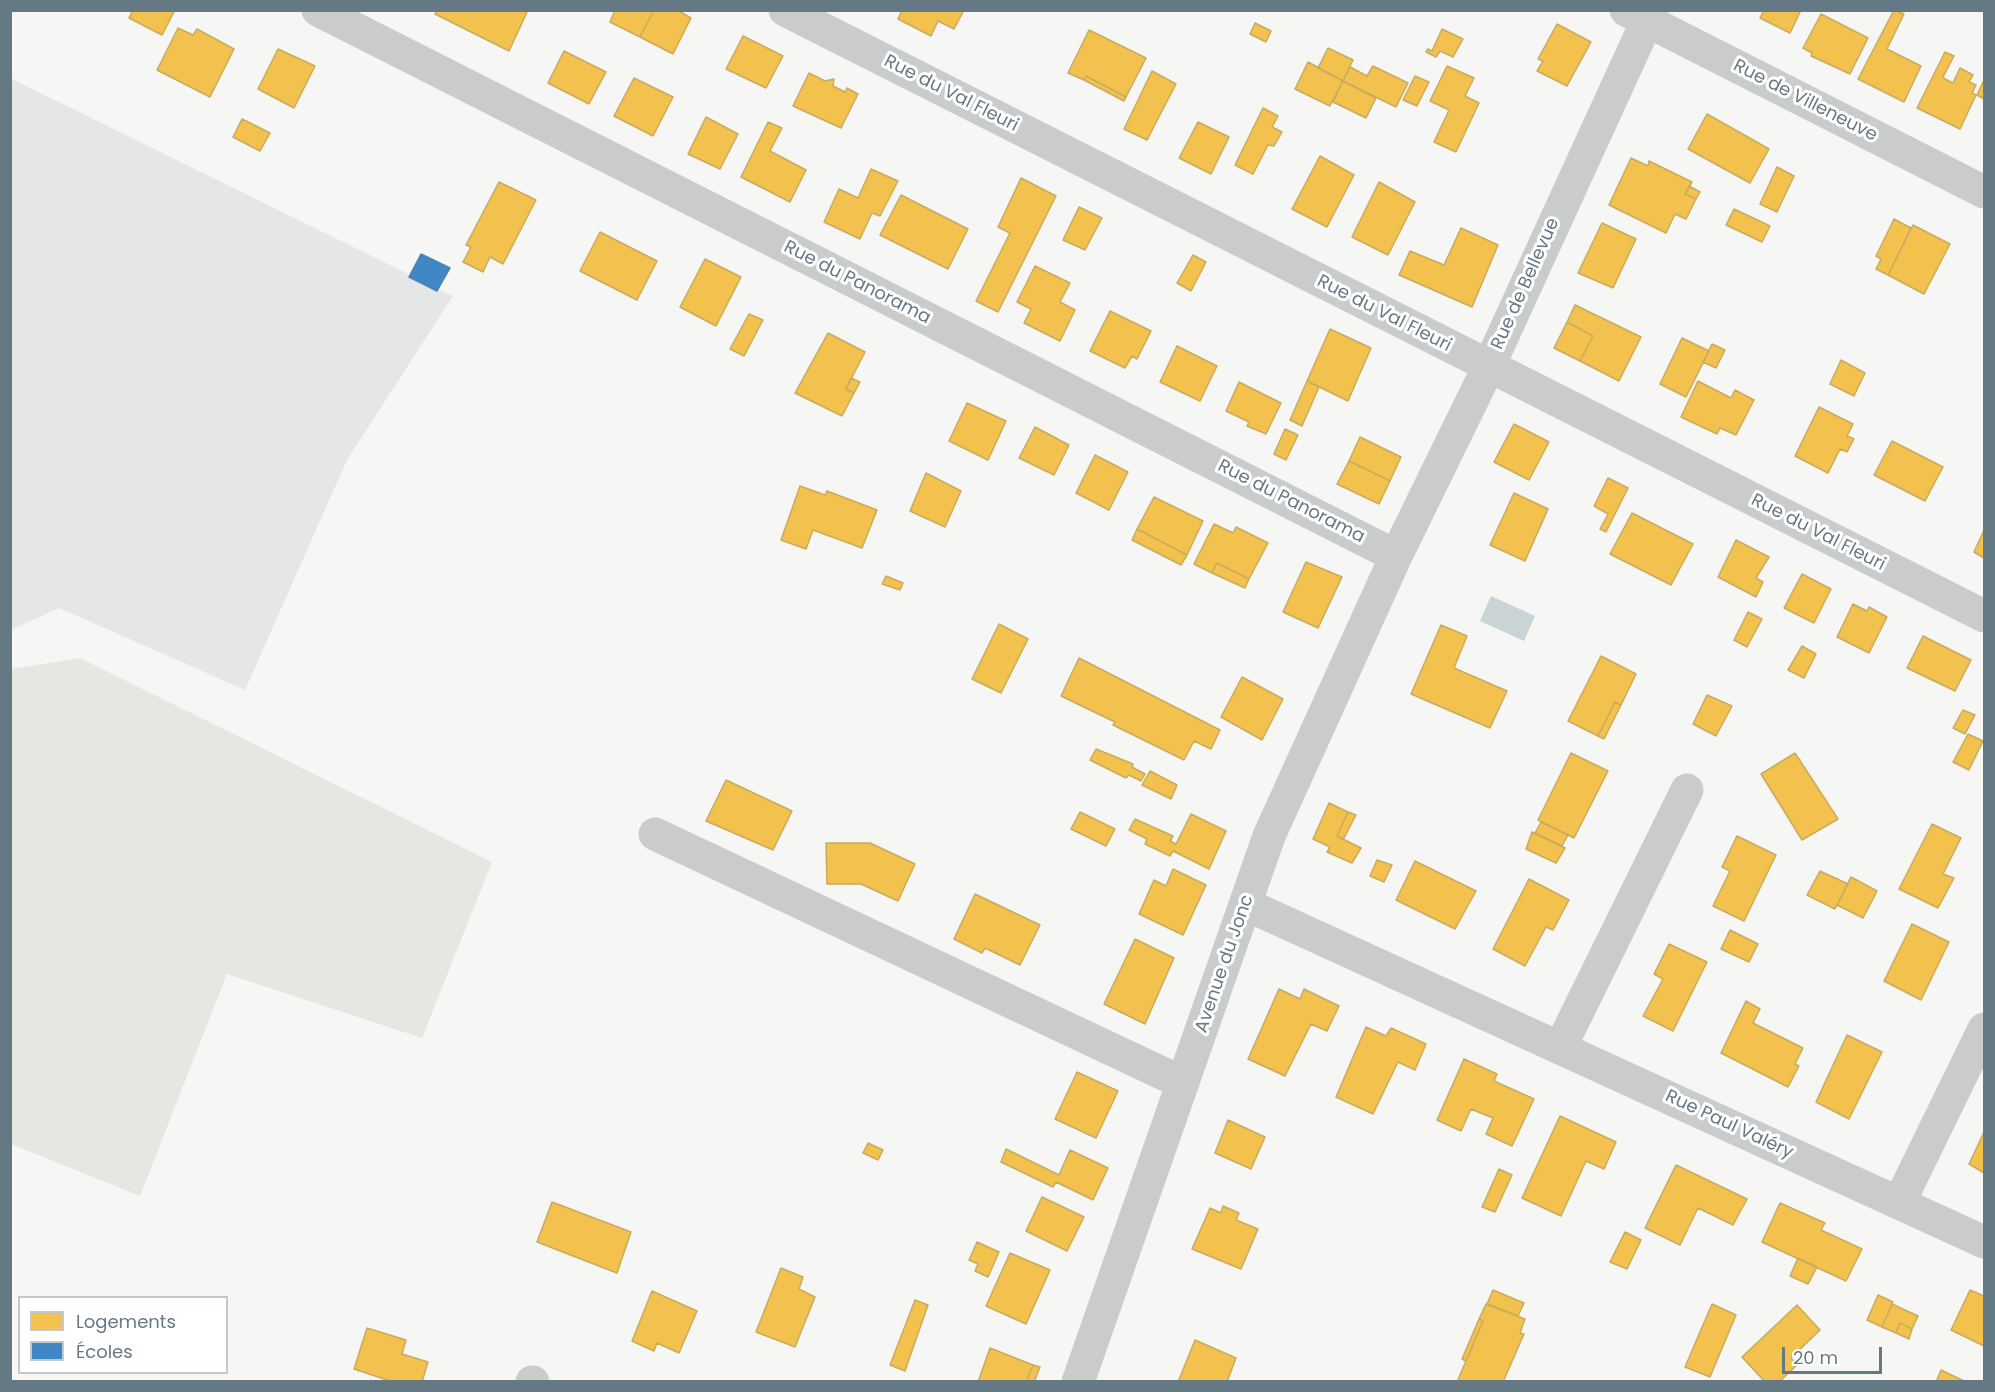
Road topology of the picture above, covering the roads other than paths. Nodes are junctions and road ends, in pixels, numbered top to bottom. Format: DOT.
graph roads {
  1 [pos="318,10"];
  2 [pos="785,10"];
  3 [pos="1641,14"];
  4 [pos="1984,192"];
  5 [pos="1489,366"];
  6 [pos="1396,556"];
  7 [pos="1984,616"];
  8 [pos="1687,789"];
  9 [pos="655,834"];
  10 [pos="1245,904"];
  11 [pos="1984,1029"];
  12 [pos="1560,1048"];
  13 [pos="1183,1083"];
  14 [pos="1899,1203"];
  15 [pos="1984,1242"];
  16 [pos="1078,1382"];
  1 -- 6 [label="street, Rue du Panorama"];
  2 -- 5 [label="street, Rue du Val Fleuri"];
  3 -- 4 [label="street, Rue de Villeneuve"];
  3 -- 5 [label="street, Rue de Bellevue"];
  5 -- 6 [label="street, Rue de Bellevue"];
  5 -- 7 [label="street, Rue du Val Fleuri"];
  6 -- 10 [label="street, Avenue du Jonc"];
  8 -- 12 [label="street"];
  9 -- 13 [label="street"];
  10 -- 12 [label="street, Rue Paul Valéry"];
  10 -- 13 [label="street, Avenue du Jonc"];
  11 -- 14 [label="street"];
  12 -- 14 [label="street, Rue Paul Valéry"];
  13 -- 16 [label="street, Avenue du Jonc"];
  14 -- 15 [label="street, Rue Paul Valéry"];
}
